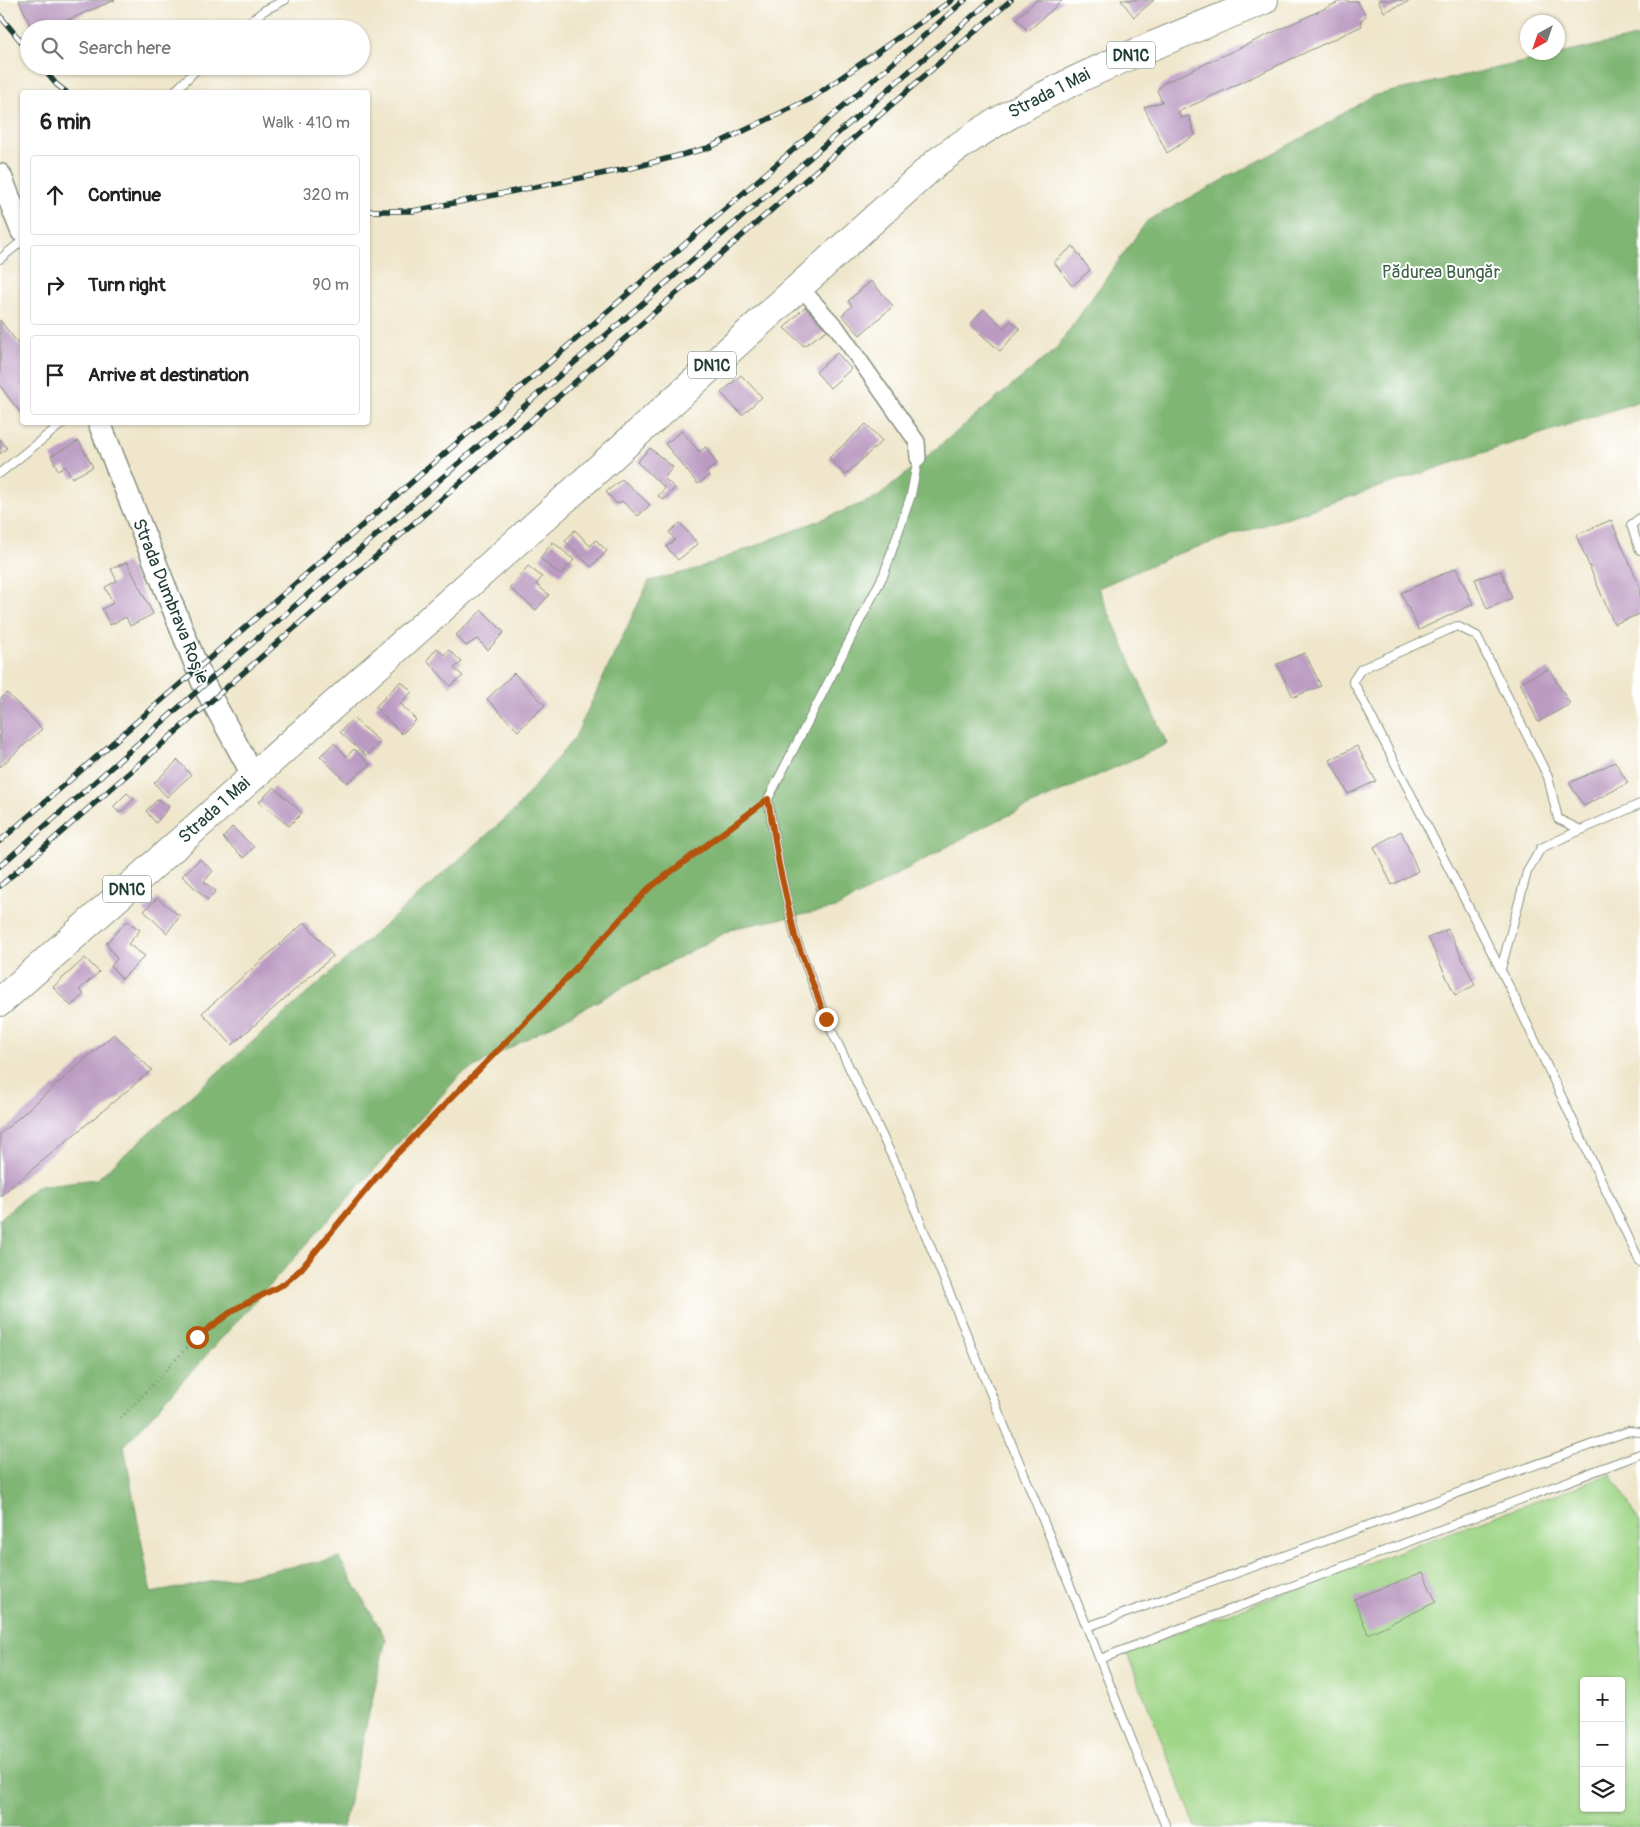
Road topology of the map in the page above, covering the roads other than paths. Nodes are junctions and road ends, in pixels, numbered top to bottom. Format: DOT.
graph roads {
  1 [pos="285,0"];
  2 [pos="1264,0"];
  3 [pos="252,20"];
  4 [pos="191,75"];
  5 [pos="176,90"];
  6 [pos="0,175"];
  7 [pos="20,225"];
  8 [pos="20,243"];
  9 [pos="0,259"];
  10 [pos="799,286"];
  11 [pos="60,425"];
  12 [pos="100,425"];
  13 [pos="918,458"];
  14 [pos="0,473"];
  15 [pos="1640,518"];
  16 [pos="1640,550"];
  17 [pos="253,775"];
  18 [pos="1640,804"];
  19 [pos="1581,830"];
  20 [pos="1501,969"];
  21 [pos="0,1002"];
  22 [pos="1640,1262"];
  23 [pos="1640,1432"];
  24 [pos="1640,1454"];
  25 [pos="1087,1628"];
  26 [pos="1100,1659"];
  27 [pos="1166,1827"];
  1 -- 3 [label="lane"];
  2 -- 10 [label="highway, Strada 1 Mai / DN1C"];
  4 -- 5 [label="lane"];
  6 -- 7 [label="main road"];
  8 -- 9 [label="lane"];
  10 -- 13 [label="street"];
  10 -- 17 [label="highway, Strada 1 Mai / DN1C"];
  11 -- 14 [label="lane"];
  12 -- 17 [label="main road, Strada Dumbrava Roșie"];
  13 -- 25 [label="lane"];
  15 -- 16 [label="lane"];
  17 -- 21 [label="highway, Strada 1 Mai / DN1C"];
  18 -- 19 [label="lane"];
  19 -- 20 [label="lane"];
  19 -- 20 [label="lane"];
  20 -- 22 [label="lane"];
  23 -- 25 [label="lane"];
  24 -- 26 [label="lane"];
  25 -- 26 [label="lane"];
  26 -- 27 [label="lane"];
}
